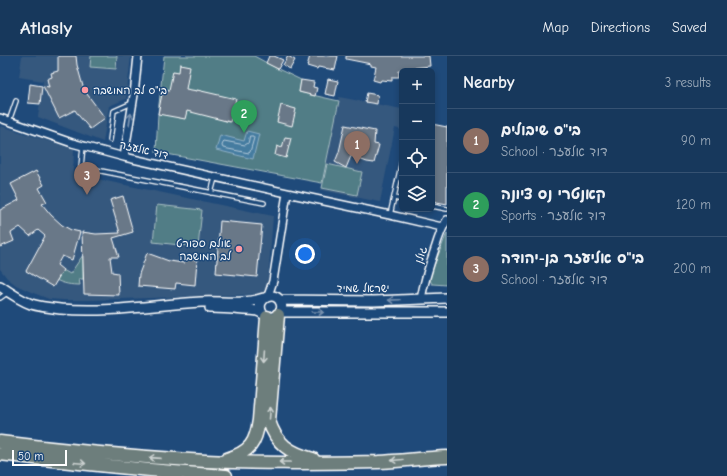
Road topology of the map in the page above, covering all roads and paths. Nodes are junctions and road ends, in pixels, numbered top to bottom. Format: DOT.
graph roads {
  1 [pos="138,56"];
  2 [pos="16,101"];
  3 [pos="132,103"];
  4 [pos="0,118"];
  5 [pos="9,121"];
  6 [pos="110,140"];
  7 [pos="83,146"];
  8 [pos="124,157"];
  9 [pos="399,175"];
  10 [pos="216,178"];
  11 [pos="211,193"];
  12 [pos="287,193"];
  13 [pos="394,198"];
  14 [pos="399,199"];
  15 [pos="264,203"];
  16 [pos="435,207"];
  17 [pos="447,209"];
  18 [pos="390,215"];
  19 [pos="447,220"];
  20 [pos="442,227"];
  21 [pos="0,286"];
  22 [pos="8,292"];
  23 [pos="0,298"];
  24 [pos="272,298"];
  25 [pos="447,298"];
  26 [pos="422,299"];
  27 [pos="144,308"];
  28 [pos="447,312"];
  29 [pos="272,314"];
  30 [pos="0,442"];
  31 [pos="0,454"];
  32 [pos="442,457"];
  33 [pos="218,461"];
  34 [pos="338,462"];
  35 [pos="226,476"];
  1 -- 3 [label="street"];
  2 -- 5 [label="lane"];
  3 -- 6 [label="lane"];
  8 -- 3 [label="street, one-way"];
  4 -- 5 [label="street, דוד אלעזר"];
  5 -- 7 [label="street, דוד אלעזר"];
  7 -- 8 [label="street, דוד אלעזר"];
  7 -- 11 [label="lane"];
  8 -- 10 [label="street, דוד אלעזר"];
  9 -- 13 [label="lane"];
  10 -- 11 [label="lane"];
  10 -- 12 [label="street, דוד אלעזר"];
  11 -- 15 [label="lane"];
  12 -- 18 [label="street, דוד אלעזר"];
  12 -- 24 [label="street"];
  13 -- 14 [label="lane"];
  13 -- 18 [label="lane"];
  16 -- 17 [label="lane"];
  18 -- 20 [label="street, דוד אלעזר"];
  19 -- 20 [label="street, גולן"];
  20 -- 26 [label="street, גולן"];
  21 -- 22 [label="street, ישראל שמיד"];
  22 -- 23 [label="lane"];
  22 -- 27 [label="street, ישראל שמיד"];
  26 -- 24 [label="street, ישראל שמיד, one-way"];
  24 -- 27 [label="street, ישראל שמיד"];
  24 -- 29 [label="street"];
  24 -- 29 [label="street"];
  25 -- 26 [label="street, ישראל שמיד"];
  27 -- 29 [label="street, ישראל שמיד"];
  29 -- 28 [label="street, ישראל שמיד, one-way"];
  29 -- 33 [label="main road, one-way"];
  34 -- 29 [label="main road, one-way"];
  33 -- 30 [label="main road, one-way"];
  31 -- 35 [label="main road, one-way"];
  32 -- 34 [label="main road, one-way"];
  34 -- 33 [label="main road, one-way"];
}
